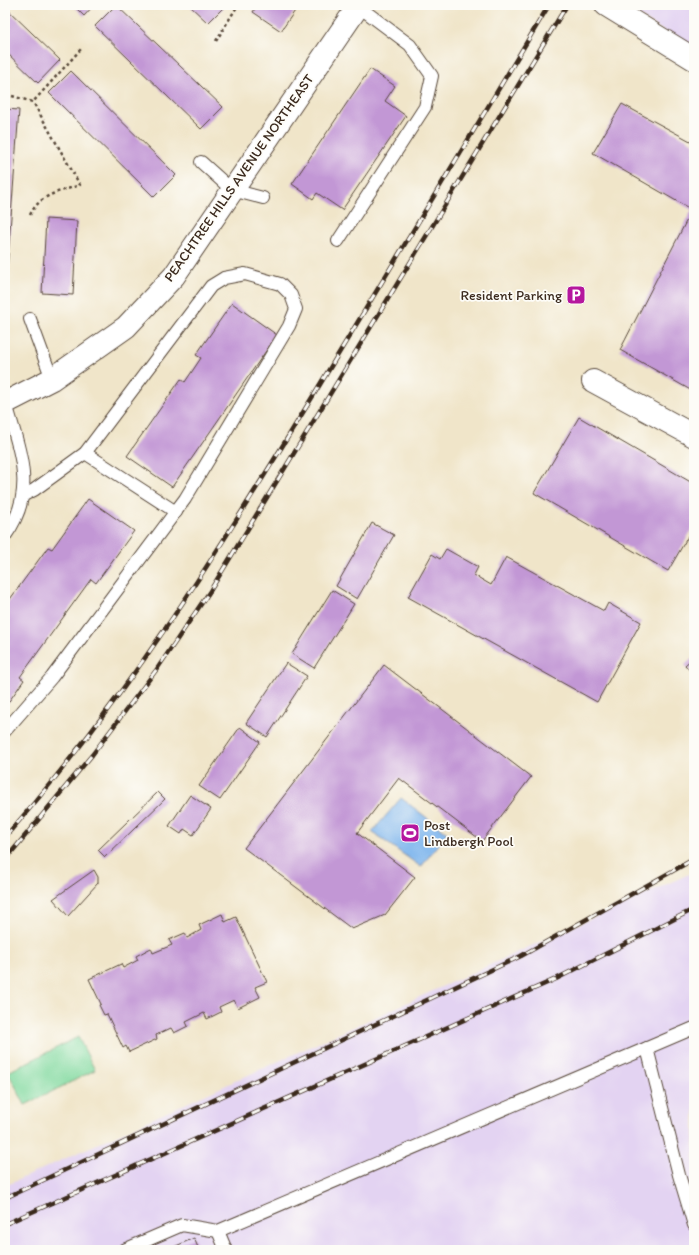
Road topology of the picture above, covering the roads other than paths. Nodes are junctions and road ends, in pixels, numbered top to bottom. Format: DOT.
graph roads {
  1 [pos="606,5"];
  2 [pos="358,6"];
  3 [pos="694,59"];
  4 [pos="201,162"];
  5 [pos="232,190"];
  6 [pos="263,198"];
  7 [pos="338,241"];
  8 [pos="30,319"];
  9 [pos="52,379"];
  10 [pos="593,381"];
  11 [pos="6,403"];
  12 [pos="694,436"];
  13 [pos="85,453"];
  14 [pos="24,495"];
  15 [pos="176,512"];
  16 [pos="5,536"];
  17 [pos="5,731"];
  18 [pos="694,1028"];
  19 [pos="647,1048"];
  20 [pos="694,1225"];
  21 [pos="218,1231"];
  22 [pos="124,1250"];
  23 [pos="226,1250"];
  1 -- 3 [label="street"];
  2 -- 5 [label="street, PEACHTREE HILLS AVENUE NORTHEAST"];
  2 -- 7 [label="lane"];
  4 -- 5 [label="lane"];
  5 -- 6 [label="lane"];
  5 -- 9 [label="street, PEACHTREE HILLS AVENUE NORTHEAST"];
  8 -- 9 [label="lane"];
  9 -- 11 [label="street, PEACHTREE HILLS AVENUE NORTHEAST"];
  10 -- 12 [label="street"];
  11 -- 14 [label="lane"];
  13 -- 14 [label="lane"];
  13 -- 15 [label="lane"];
  13 -- 15 [label="lane"];
  14 -- 16 [label="lane"];
  15 -- 17 [label="lane"];
  18 -- 19 [label="lane"];
  19 -- 20 [label="lane"];
  19 -- 21 [label="lane"];
  21 -- 22 [label="lane"];
  21 -- 23 [label="lane"];
}
